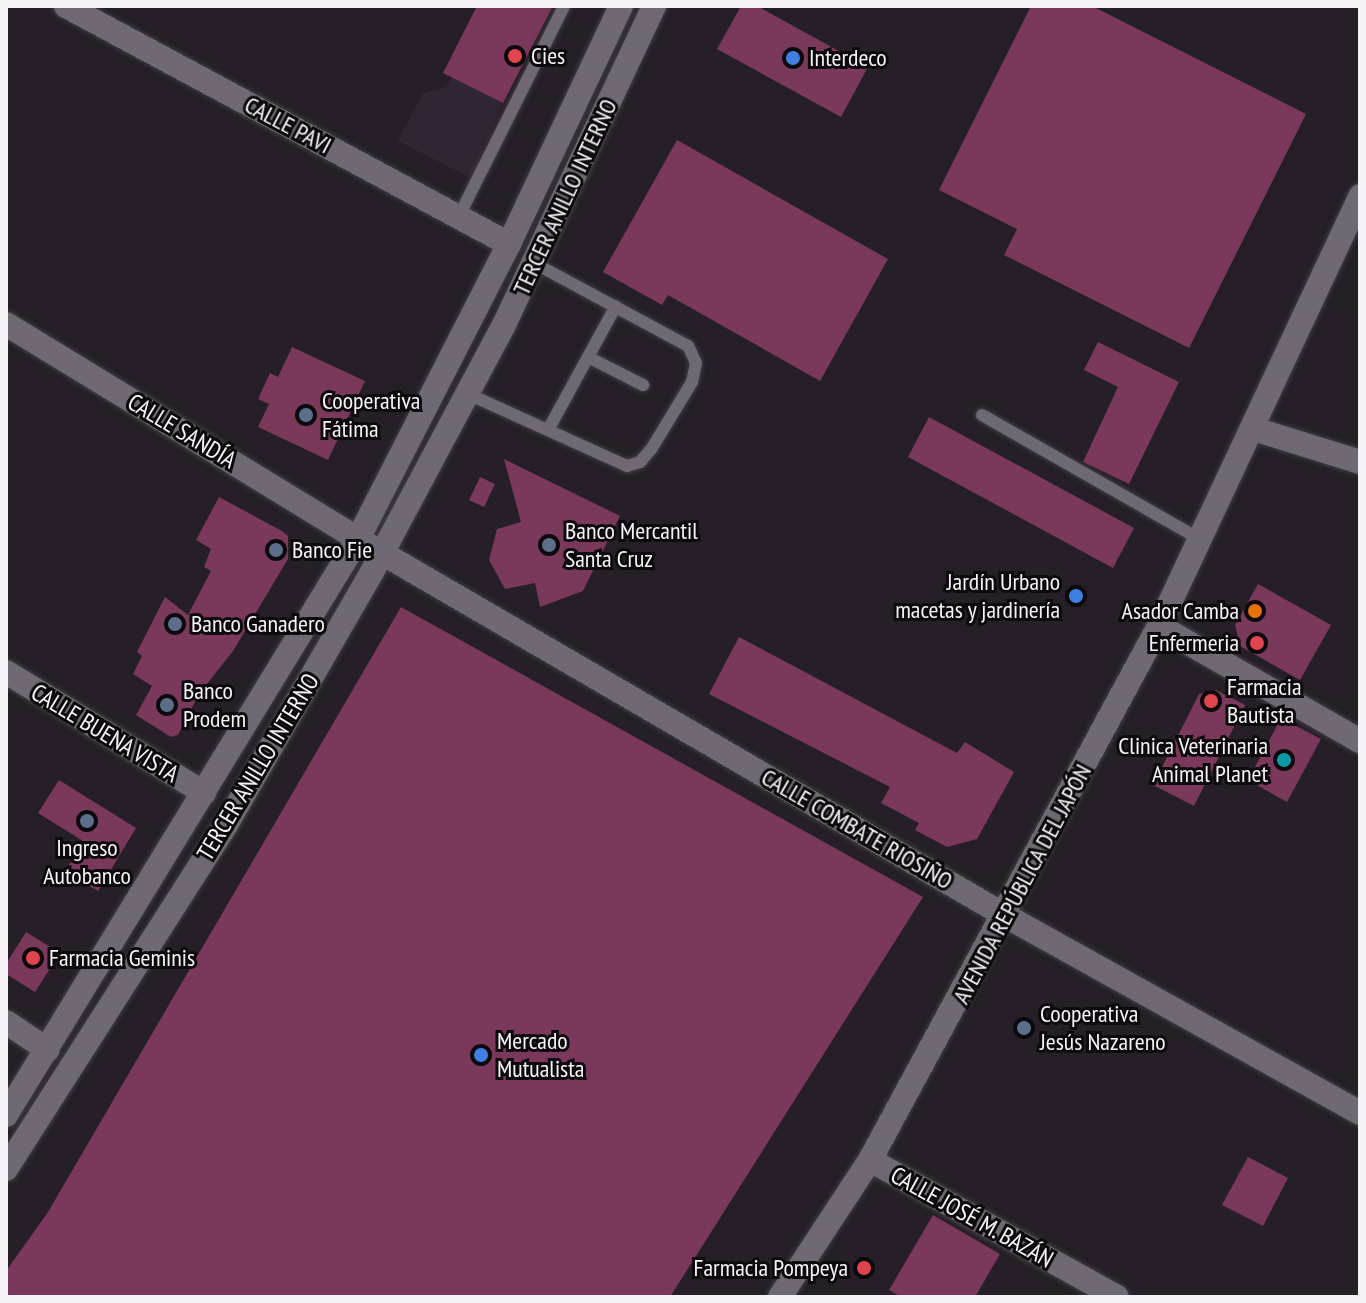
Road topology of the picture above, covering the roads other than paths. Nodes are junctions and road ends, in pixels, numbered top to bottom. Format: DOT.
graph roads {
  1 [pos="66,6"];
  2 [pos="564,6"];
  3 [pos="621,6"];
  4 [pos="654,6"];
  5 [pos="1360,196"];
  6 [pos="459,216"];
  7 [pos="509,244"];
  8 [pos="534,263"];
  9 [pos="616,306"];
  10 [pos="6,324"];
  11 [pos="588,357"];
  12 [pos="643,385"];
  13 [pos="466,393"];
  14 [pos="982,415"];
  15 [pos="1254,429"];
  16 [pos="548,430"];
  17 [pos="1360,462"];
  18 [pos="358,539"];
  19 [pos="1201,540"];
  20 [pos="382,552"];
  21 [pos="1159,626"];
  22 [pos="6,672"];
  23 [pos="1360,741"];
  24 [pos="204,793"];
  25 [pos="1006,916"];
  26 [pos="6,1022"];
  27 [pos="48,1050"];
  28 [pos="1360,1113"];
  29 [pos="6,1115"];
  30 [pos="870,1160"];
  31 [pos="6,1169"];
  32 [pos="780,1297"];
  33 [pos="1116,1297"];
  1 -- 6 [label="street, CALLE PAVI"];
  2 -- 6 [label="lane"];
  3 -- 7 [label="street, TERCER ANILLO INTERNO"];
  4 -- 8 [label="street, TERCER ANILLO INTERNO"];
  5 -- 15 [label="street, AVENIDA REPÚBLICA DEL JAPÓN"];
  6 -- 7 [label="street, CALLE PAVI"];
  7 -- 18 [label="street, TERCER ANILLO INTERNO"];
  8 -- 9 [label="lane"];
  8 -- 13 [label="street, TERCER ANILLO INTERNO"];
  9 -- 11 [label="lane"];
  9 -- 16 [label="lane"];
  10 -- 18 [label="street, CALLE SANDÍA"];
  11 -- 12 [label="lane"];
  11 -- 16 [label="lane"];
  13 -- 16 [label="lane"];
  13 -- 20 [label="street, TERCER ANILLO INTERNO"];
  14 -- 19 [label="lane"];
  15 -- 17 [label="street"];
  15 -- 19 [label="street, AVENIDA REPÚBLICA DEL JAPÓN"];
  18 -- 20 [label="street, CALLE COMBATE RIOSIÑO"];
  18 -- 24 [label="street, TERCER ANILLO INTERNO"];
  19 -- 21 [label="street, AVENIDA REPÚBLICA DEL JAPÓN"];
  20 -- 25 [label="street, CALLE COMBATE RIOSIÑO"];
  20 -- 31 [label="street, TERCER ANILLO INTERNO"];
  21 -- 23 [label="street"];
  21 -- 25 [label="street, AVENIDA REPÚBLICA DEL JAPÓN"];
  22 -- 24 [label="street, CALLE BUENA VISTA"];
  24 -- 27 [label="street, TERCER ANILLO INTERNO"];
  25 -- 28 [label="street, CALLE COMBATE RIOSIÑO"];
  25 -- 30 [label="street, AVENIDA REPÚBLICA DEL JAPÓN"];
  26 -- 27 [label="street"];
  27 -- 29 [label="street, TERCER ANILLO INTERNO"];
  30 -- 32 [label="street, AVENIDA REPÚBLICA DEL JAPÓN"];
  30 -- 33 [label="street, CALLE JOSÉ M. BAZÁN"];
}
